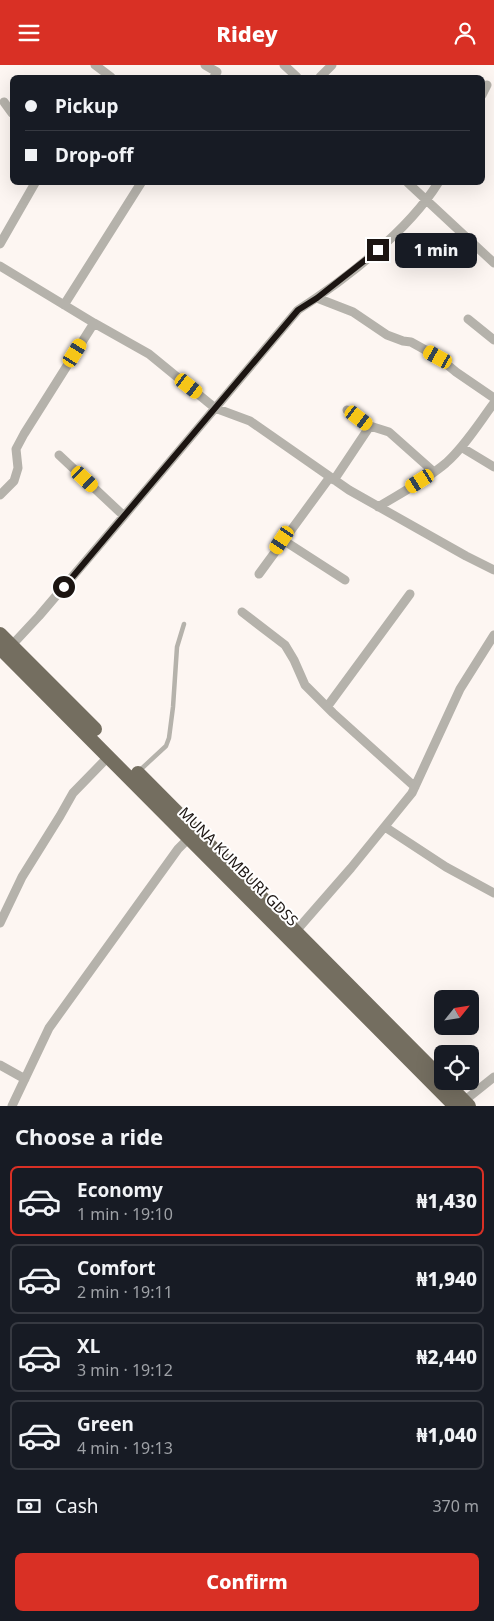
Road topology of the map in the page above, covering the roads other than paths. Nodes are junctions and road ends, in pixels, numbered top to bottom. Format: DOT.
graph roads {
  1 [pos="95,65"];
  2 [pos="205,65"];
  3 [pos="284,65"];
  4 [pos="332,65"];
  5 [pos="108,75"];
  6 [pos="215,75"];
  7 [pos="295,75"];
  8 [pos="322,75"];
  9 [pos="487,85"];
  10 [pos="485,89"];
  11 [pos="4,103"];
  12 [pos="10,110"];
  13 [pos="34,185"];
  14 [pos="140,185"];
  15 [pos="410,185"];
  16 [pos="437,185"];
  17 [pos="427,200"];
  18 [pos="0,244"];
  19 [pos="494,263"];
  20 [pos="0,266"];
  21 [pos="317,298"];
  22 [pos="64,305"];
  23 [pos="468,319"];
  24 [pos="94,323"];
  25 [pos="494,340"];
  26 [pos="494,398"];
  27 [pos="494,403"];
  28 [pos="215,408"];
  29 [pos="348,410"];
  30 [pos="370,426"];
  31 [pos="461,447"];
  32 [pos="59,455"];
  33 [pos="494,467"];
  34 [pos="434,472"];
  35 [pos="332,479"];
  36 [pos="0,495"];
  37 [pos="378,507"];
  38 [pos="124,515"];
  39 [pos="282,540"];
  40 [pos="494,570"];
  41 [pos="259,574"];
  42 [pos="345,580"];
  43 [pos="410,594"];
  44 [pos="242,611"];
  45 [pos="184,624"];
  46 [pos="0,634"];
  47 [pos="494,635"];
  48 [pos="6,647"];
  49 [pos="328,707"];
  50 [pos="109,756"];
  51 [pos="138,772"];
  52 [pos="415,787"];
  53 [pos="385,827"];
  54 [pos="189,838"];
  55 [pos="494,893"];
  56 [pos="0,923"];
  57 [pos="296,931"];
  58 [pos="0,1065"];
  59 [pos="434,1070"];
  60 [pos="494,1077"];
  61 [pos="25,1079"];
  62 [pos="452,1090"];
  63 [pos="463,1104"];
  64 [pos="12,1106"];
  1 -- 5 [label="street"];
  2 -- 6 [label="street"];
  3 -- 7 [label="street"];
  4 -- 8 [label="street"];
  9 -- 10 [label="street"];
  11 -- 12 [label="street"];
  13 -- 18 [label="street"];
  14 -- 22 [label="street"];
  15 -- 17 [label="street"];
  16 -- 17 [label="street"];
  17 -- 19 [label="street"];
  17 -- 21 [label="street"];
  20 -- 22 [label="street"];
  21 -- 26 [label="street"];
  21 -- 28 [label="street"];
  22 -- 24 [label="street"];
  23 -- 25 [label="street"];
  24 -- 28 [label="street"];
  24 -- 36 [label="street"];
  27 -- 31 [label="street"];
  28 -- 35 [label="street"];
  28 -- 38 [label="street"];
  29 -- 30 [label="street"];
  30 -- 34 [label="street"];
  30 -- 35 [label="street"];
  31 -- 33 [label="street"];
  31 -- 34 [label="street"];
  32 -- 38 [label="street"];
  34 -- 37 [label="street"];
  35 -- 37 [label="street"];
  35 -- 39 [label="street"];
  37 -- 40 [label="street"];
  38 -- 48 [label="street"];
  39 -- 41 [label="street"];
  39 -- 42 [label="street"];
  43 -- 49 [label="street"];
  44 -- 49 [label="street"];
  45 -- 51 [label="lane"];
  46 -- 48 [label="highway, MUNA KUMBURI GDSS"];
  47 -- 52 [label="street"];
  48 -- 50 [label="highway, MUNA KUMBURI GDSS"];
  48 -- 51 [label="highway, MUNA KUMBURI GDSS"];
  49 -- 52 [label="street"];
  50 -- 54 [label="highway, MUNA KUMBURI GDSS"];
  50 -- 56 [label="street"];
  51 -- 57 [label="highway, MUNA KUMBURI GDSS"];
  52 -- 53 [label="street"];
  53 -- 55 [label="street"];
  53 -- 57 [label="street"];
  54 -- 61 [label="street"];
  54 -- 63 [label="highway, MUNA KUMBURI GDSS"];
  57 -- 59 [label="highway, MUNA KUMBURI GDSS"];
  58 -- 61 [label="street"];
  60 -- 63 [label="street"];
  61 -- 64 [label="street"];
  62 -- 63 [label="highway, MUNA KUMBURI GDSS"];
}
